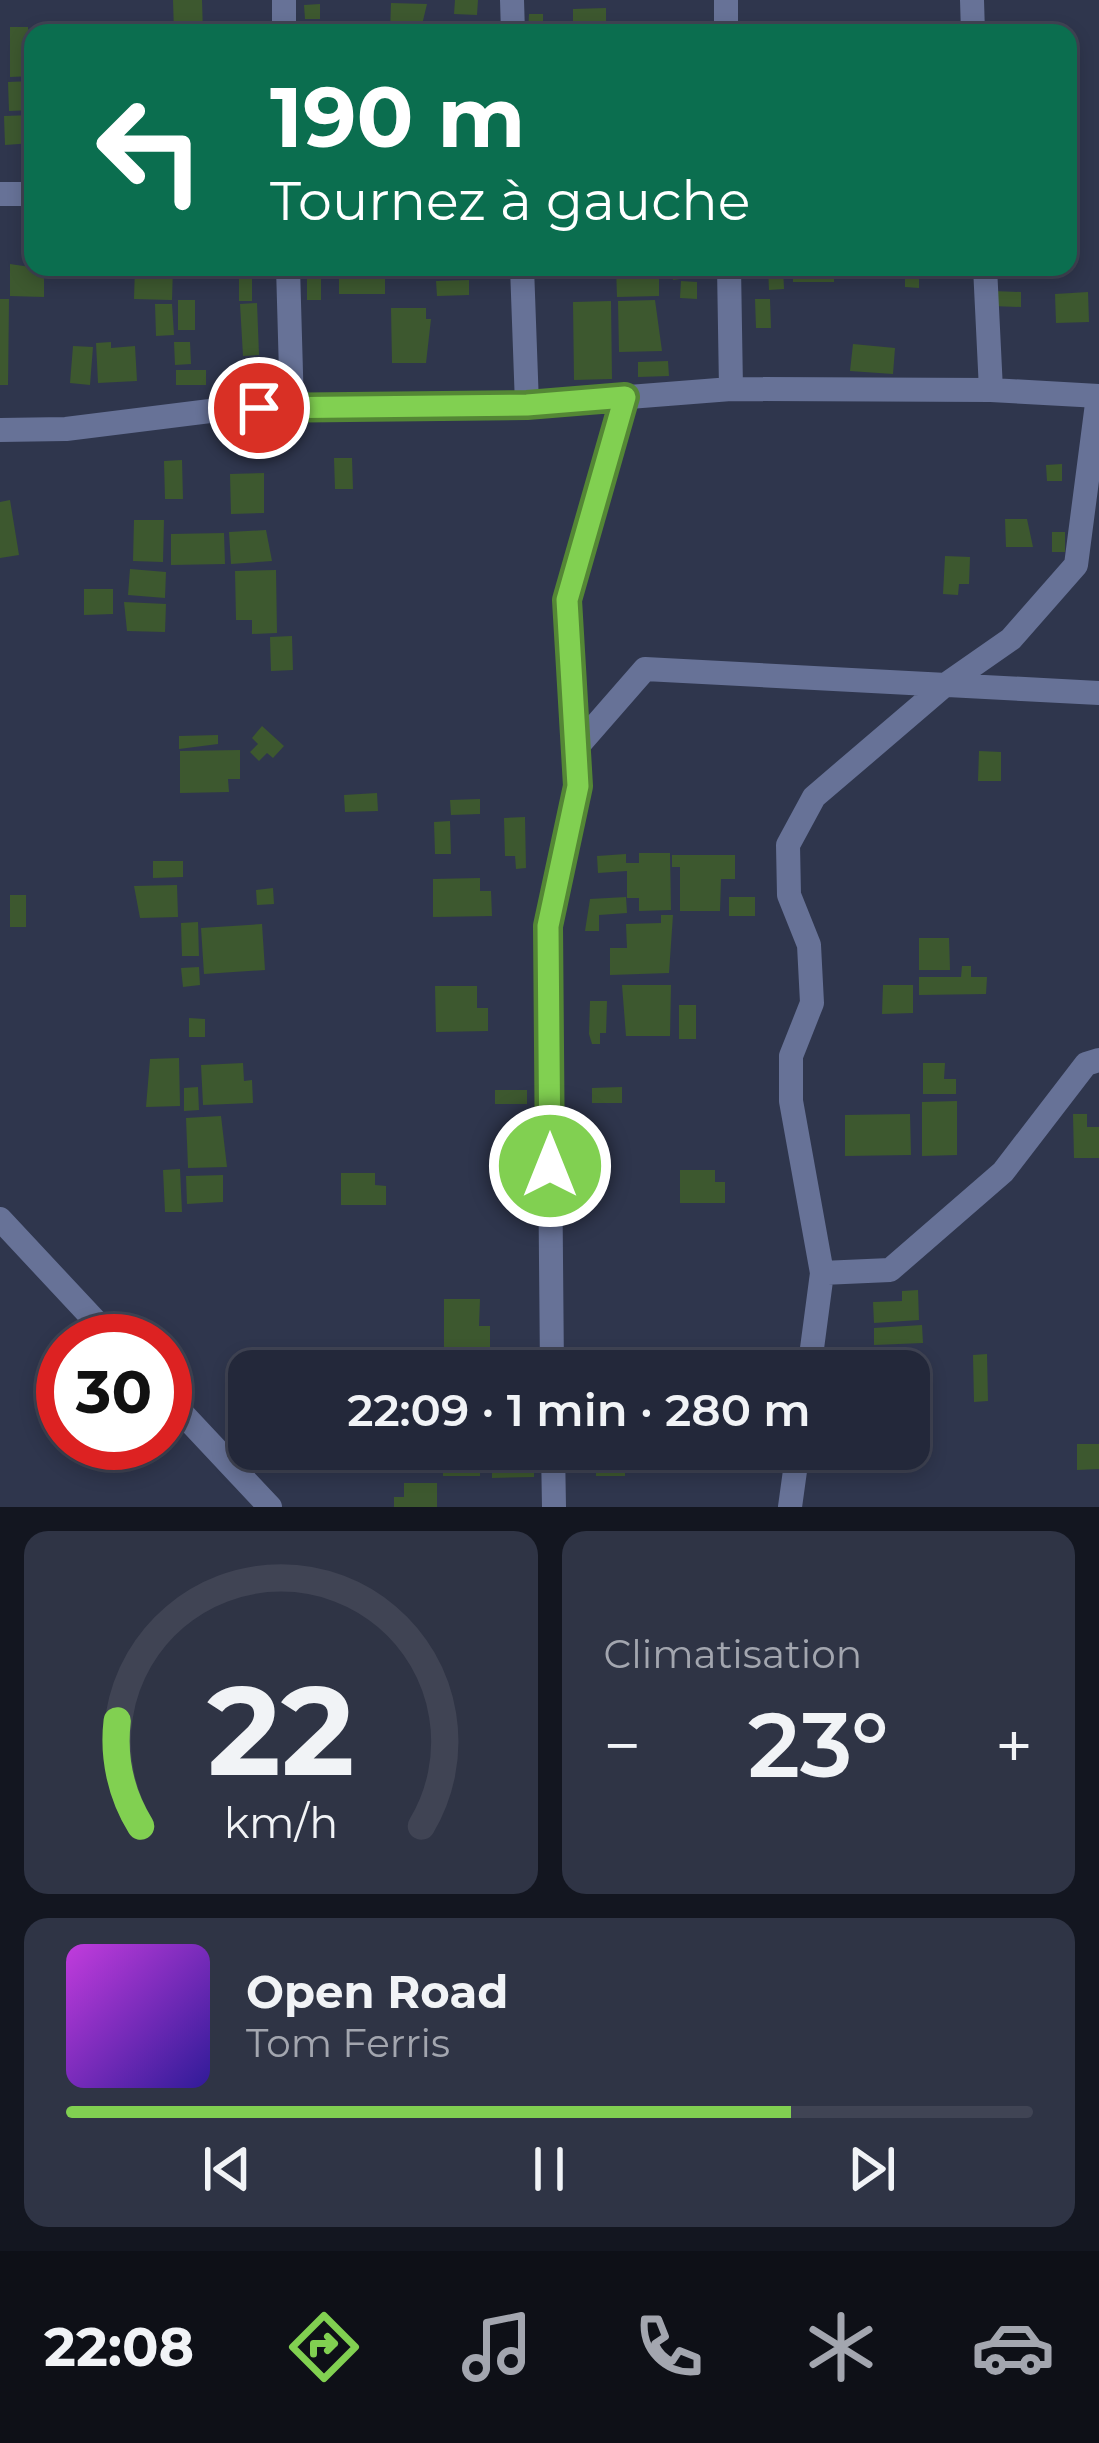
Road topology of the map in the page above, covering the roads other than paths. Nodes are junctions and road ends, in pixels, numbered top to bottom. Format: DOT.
graph roads {
  1 [pos="287,276"];
  2 [pos="522,276"];
  3 [pos="729,276"];
  4 [pos="985,276"];
  5 [pos="730,388"];
  6 [pos="991,390"];
  7 [pos="1098,396"];
  8 [pos="625,397"];
  9 [pos="527,405"];
  10 [pos="292,408"];
  11 [pos="0,430"];
  12 [pos="945,685"];
  13 [pos="1099,693"];
  14 [pos="576,748"];
  15 [pos="1099,1060"];
  16 [pos="0,1219"];
  17 [pos="822,1273"];
  18 [pos="89,1314"];
  19 [pos="552,1350"];
  20 [pos="812,1350"];
  21 [pos="192,1424"];
  22 [pos="553,1470"];
  23 [pos="795,1470"];
  24 [pos="270,1507"];
  25 [pos="554,1507"];
  26 [pos="790,1507"];
  1 -- 10 [label="street"];
  2 -- 9 [label="street"];
  3 -- 5 [label="street"];
  4 -- 6 [label="street"];
  5 -- 6 [label="street"];
  5 -- 8 [label="street"];
  6 -- 7 [label="street"];
  7 -- 12 [label="street"];
  8 -- 9 [label="street"];
  8 -- 14 [label="street"];
  9 -- 10 [label="street"];
  10 -- 11 [label="street"];
  12 -- 13 [label="street"];
  12 -- 14 [label="street"];
  12 -- 17 [label="street"];
  14 -- 19 [label="street"];
  15 -- 17 [label="street"];
  16 -- 18 [label="street"];
  17 -- 20 [label="street"];
  21 -- 24 [label="street"];
  22 -- 25 [label="street"];
  23 -- 26 [label="street"];
}
